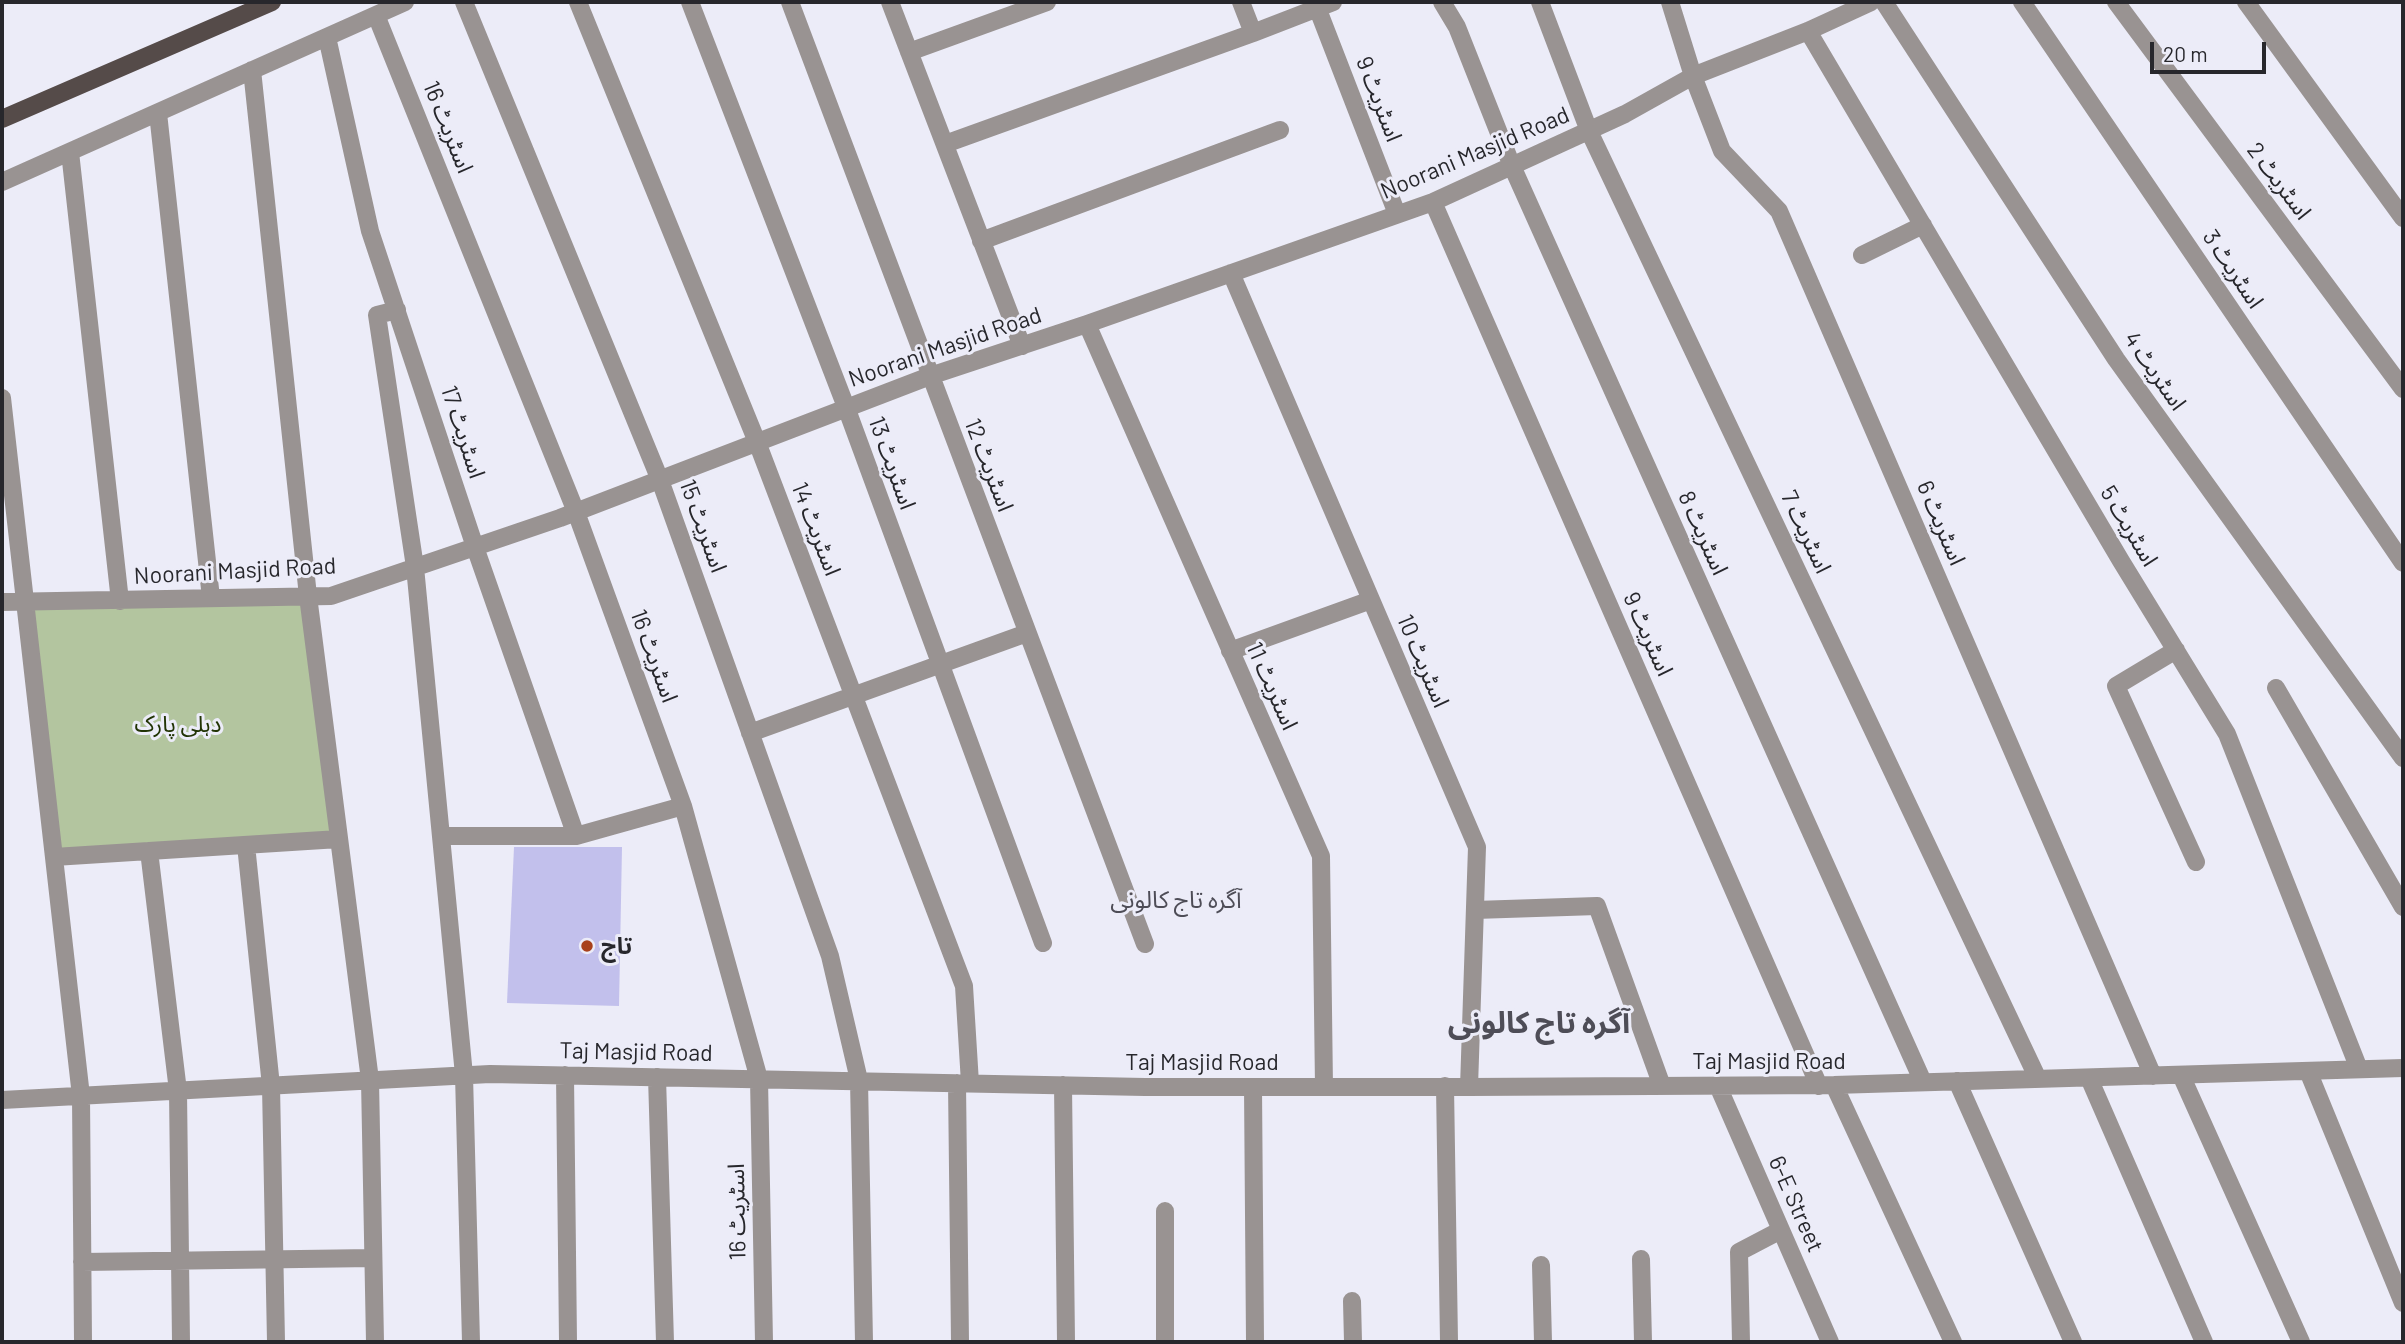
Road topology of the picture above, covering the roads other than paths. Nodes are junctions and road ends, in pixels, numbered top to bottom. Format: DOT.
graph roads {
  1 [pos="272,2"];
  2 [pos="405,2"];
  3 [pos="464,2"];
  4 [pos="578,2"];
  5 [pos="690,2"];
  6 [pos="789,2"];
  7 [pos="890,2"];
  8 [pos="1047,2"];
  9 [pos="1241,2"];
  10 [pos="1442,2"];
  11 [pos="1540,2"];
  12 [pos="1670,2"];
  13 [pos="1871,2"];
  14 [pos="1884,2"];
  15 [pos="2022,2"];
  16 [pos="2116,2"];
  17 [pos="2246,2"];
  18 [pos="1322,4"];
  19 [pos="376,15"];
  20 [pos="1808,31"];
  21 [pos="1253,33"];
  22 [pos="327,37"];
  23 [pos="909,52"];
  24 [pos="252,70"];
  25 [pos="1693,76"];
  26 [pos="158,113"];
  27 [pos="2,119"];
  28 [pos="1280,130"];
  29 [pos="1589,131"];
  30 [pos="945,144"];
  31 [pos="70,152"];
  32 [pos="1512,166"];
  33 [pos="2,182"];
  34 [pos="1433,202"];
  35 [pos="1397,214"];
  36 [pos="2403,218"];
  37 [pos="1923,225"];
  38 [pos="981,241"];
  39 [pos="1862,255"];
  40 [pos="1231,274"];
  41 [pos="397,310"];
  42 [pos="1087,324"];
  43 [pos="1022,346"];
  44 [pos="930,376"];
  45 [pos="2403,389"];
  46 [pos="2,398"];
  47 [pos="846,407"];
  48 [pos="757,442"];
  49 [pos="660,480"];
  50 [pos="576,512"];
  51 [pos="475,547"];
  52 [pos="2403,563"];
  53 [pos="415,567"];
  54 [pos="308,596"];
  55 [pos="211,598"];
  56 [pos="1371,600"];
  57 [pos="120,601"];
  58 [pos="2,602"];
  59 [pos="25,603"];
  60 [pos="1027,633"];
  61 [pos="2176,650"];
  62 [pos="1230,651"];
  63 [pos="940,664"];
  64 [pos="2276,688"];
  65 [pos="853,696"];
  66 [pos="750,733"];
  67 [pos="2403,758"];
  68 [pos="682,806"];
  69 [pos="441,836"];
  70 [pos="576,836"];
  71 [pos="339,839"];
  72 [pos="246,845"];
  73 [pos="149,851"];
  74 [pos="54,857"];
  75 [pos="2196,862"];
  76 [pos="2403,906"];
  77 [pos="1475,909"];
  78 [pos="1043,943"];
  79 [pos="1145,944"];
  80 [pos="2403,1068"];
  81 [pos="2359,1069"];
  82 [pos="2308,1071"];
  83 [pos="464,1075"];
  84 [pos="565,1075"];
  85 [pos="2181,1075"];
  86 [pos="2153,1076"];
  87 [pos="657,1077"];
  88 [pos="2089,1078"];
  89 [pos="759,1079"];
  90 [pos="2038,1079"];
  91 [pos="370,1080"];
  92 [pos="859,1080"];
  93 [pos="1923,1082"];
  94 [pos="1957,1082"];
  95 [pos="963,1083"];
  96 [pos="1063,1085"];
  97 [pos="271,1086"];
  98 [pos="1445,1086"];
  99 [pos="1662,1086"];
  100 [pos="1718,1086"];
  101 [pos="1826,1086"];
  102 [pos="1253,1087"];
  103 [pos="1324,1087"];
  104 [pos="1469,1087"];
  105 [pos="178,1091"];
  106 [pos="81,1096"];
  107 [pos="2,1100"];
  108 [pos="1166,1211"];
  109 [pos="1781,1230"];
  110 [pos="373,1258"];
  111 [pos="275,1259"];
  112 [pos="1641,1259"];
  113 [pos="180,1261"];
  114 [pos="82,1262"];
  115 [pos="1541,1265"];
  116 [pos="1352,1301"];
  117 [pos="2403,1303"];
  118 [pos="83,1342"];
  119 [pos="181,1342"];
  120 [pos="276,1342"];
  121 [pos="375,1342"];
  122 [pos="471,1342"];
  123 [pos="568,1342"];
  124 [pos="665,1342"];
  125 [pos="764,1342"];
  126 [pos="864,1342"];
  127 [pos="960,1342"];
  128 [pos="1066,1342"];
  129 [pos="1166,1342"];
  130 [pos="1255,1342"];
  131 [pos="1353,1342"];
  132 [pos="1449,1342"];
  133 [pos="1543,1342"];
  134 [pos="1643,1342"];
  135 [pos="1741,1342"];
  136 [pos="1830,1342"];
  137 [pos="1953,1342"];
  138 [pos="2073,1342"];
  139 [pos="2204,1342"];
  140 [pos="2301,1342"];
  1 -- 27 [label="main road"];
  2 -- 19 [label="street"];
  3 -- 49 [label="street, اسٹریٹ 15"];
  4 -- 48 [label="street, اسٹریٹ 14"];
  5 -- 47 [label="street, اسٹریٹ 13"];
  6 -- 44 [label="street, اسٹریٹ 12"];
  7 -- 23 [label="street"];
  8 -- 23 [label="street"];
  9 -- 21 [label="street"];
  10 -- 32 [label="street, اسٹریٹ 8"];
  11 -- 29 [label="street, اسٹریٹ 7"];
  12 -- 25 [label="street, اسٹریٹ 6"];
  13 -- 20 [label="street, Noorani Masjid Road"];
  14 -- 67 [label="street, اسٹریٹ 4"];
  15 -- 52 [label="street, اسٹریٹ 3"];
  16 -- 45 [label="street, اسٹریٹ 2"];
  17 -- 36 [label="street"];
  18 -- 21 [label="street"];
  18 -- 35 [label="street, اسٹریٹ 9"];
  19 -- 22 [label="street"];
  19 -- 50 [label="street, اسٹریٹ 16"];
  20 -- 25 [label="street, Noorani Masjid Road"];
  20 -- 37 [label="street, اسٹریٹ 5"];
  21 -- 30 [label="street"];
  22 -- 24 [label="street"];
  22 -- 41 [label="street, اسٹریٹ 17"];
  23 -- 30 [label="street"];
  24 -- 26 [label="street"];
  24 -- 54 [label="street"];
  25 -- 29 [label="street, Noorani Masjid Road"];
  25 -- 86 [label="street, اسٹریٹ 6"];
  26 -- 31 [label="street"];
  26 -- 55 [label="street"];
  28 -- 38 [label="street"];
  29 -- 32 [label="street, Noorani Masjid Road"];
  29 -- 90 [label="street, اسٹریٹ 7"];
  30 -- 38 [label="street"];
  31 -- 33 [label="street"];
  31 -- 57 [label="street"];
  32 -- 34 [label="street, Noorani Masjid Road"];
  32 -- 93 [label="street, اسٹریٹ 8"];
  34 -- 35 [label="street, Noorani Masjid Road"];
  34 -- 101 [label="street, اسٹریٹ 9"];
  35 -- 40 [label="street, Noorani Masjid Road"];
  37 -- 39 [label="street"];
  37 -- 61 [label="street, اسٹریٹ 5"];
  38 -- 43 [label="street"];
  40 -- 42 [label="street, Noorani Masjid Road"];
  40 -- 56 [label="street, اسٹریٹ 10"];
  41 -- 51 [label="street, اسٹریٹ 17"];
  41 -- 53 [label="street"];
  42 -- 43 [label="street, Noorani Masjid Road"];
  42 -- 62 [label="street, اسٹریٹ 11"];
  43 -- 44 [label="street, Noorani Masjid Road"];
  44 -- 47 [label="street, Noorani Masjid Road"];
  44 -- 60 [label="street, اسٹریٹ 12"];
  46 -- 59 [label="street"];
  47 -- 48 [label="street, Noorani Masjid Road"];
  47 -- 63 [label="street, اسٹریٹ 13"];
  48 -- 49 [label="street, Noorani Masjid Road"];
  48 -- 65 [label="street, اسٹریٹ 14"];
  49 -- 50 [label="street, Noorani Masjid Road"];
  49 -- 66 [label="street, اسٹریٹ 15"];
  50 -- 51 [label="street, Noorani Masjid Road"];
  50 -- 68 [label="street, اسٹریٹ 16"];
  51 -- 53 [label="street, Noorani Masjid Road"];
  51 -- 70 [label="street, اسٹریٹ 17"];
  53 -- 54 [label="street, Noorani Masjid Road"];
  53 -- 69 [label="street"];
  54 -- 55 [label="street, Noorani Masjid Road"];
  54 -- 71 [label="street"];
  55 -- 57 [label="street, Noorani Masjid Road"];
  56 -- 62 [label="street"];
  56 -- 77 [label="street, اسٹریٹ 10"];
  57 -- 59 [label="street, Noorani Masjid Road"];
  58 -- 59 [label="street, Noorani Masjid Road"];
  59 -- 74 [label="street"];
  60 -- 63 [label="street"];
  60 -- 79 [label="street, اسٹریٹ 12"];
  61 -- 75 [label="street"];
  61 -- 81 [label="street, اسٹریٹ 5"];
  62 -- 103 [label="street, اسٹریٹ 11"];
  63 -- 65 [label="street"];
  63 -- 78 [label="street, اسٹریٹ 13"];
  64 -- 76 [label="street"];
  65 -- 66 [label="street"];
  65 -- 95 [label="street, اسٹریٹ 14"];
  66 -- 92 [label="street, اسٹریٹ 15"];
  68 -- 70 [label="street"];
  68 -- 89 [label="street, اسٹریٹ 16"];
  69 -- 70 [label="street"];
  69 -- 83 [label="street"];
  71 -- 72 [label="street"];
  71 -- 91 [label="street"];
  72 -- 73 [label="street"];
  72 -- 97 [label="street"];
  73 -- 74 [label="street"];
  73 -- 105 [label="street"];
  74 -- 106 [label="street"];
  77 -- 99 [label="street"];
  77 -- 104 [label="street, اسٹریٹ 10"];
  80 -- 81 [label="street, Taj Masjid Road"];
  81 -- 82 [label="street, Taj Masjid Road"];
  82 -- 85 [label="street, Taj Masjid Road"];
  82 -- 117 [label="street"];
  83 -- 84 [label="street, Taj Masjid Road"];
  83 -- 91 [label="street, Taj Masjid Road"];
  83 -- 122 [label="street"];
  84 -- 87 [label="street, Taj Masjid Road"];
  84 -- 123 [label="street"];
  85 -- 86 [label="street, Taj Masjid Road"];
  85 -- 140 [label="street"];
  86 -- 88 [label="street, Taj Masjid Road"];
  87 -- 89 [label="street, Taj Masjid Road"];
  87 -- 124 [label="street"];
  88 -- 90 [label="street, Taj Masjid Road"];
  88 -- 139 [label="street"];
  89 -- 92 [label="street, Taj Masjid Road"];
  89 -- 125 [label="street, اسٹریٹ 16"];
  90 -- 94 [label="street, Taj Masjid Road"];
  91 -- 97 [label="street, Taj Masjid Road"];
  91 -- 110 [label="street"];
  92 -- 95 [label="street, Taj Masjid Road"];
  92 -- 126 [label="street, اسٹریٹ 15"];
  93 -- 94 [label="street, Taj Masjid Road"];
  93 -- 101 [label="street, Taj Masjid Road"];
  94 -- 138 [label="street"];
  95 -- 96 [label="street, Taj Masjid Road"];
  95 -- 127 [label="street, اسٹریٹ 14"];
  96 -- 102 [label="street, Taj Masjid Road"];
  96 -- 128 [label="street"];
  97 -- 105 [label="street, Taj Masjid Road"];
  97 -- 111 [label="street"];
  98 -- 103 [label="street, Taj Masjid Road"];
  98 -- 104 [label="street, Taj Masjid Road"];
  98 -- 132 [label="street"];
  99 -- 100 [label="street, Taj Masjid Road"];
  99 -- 104 [label="street, Taj Masjid Road"];
  100 -- 101 [label="street, Taj Masjid Road"];
  100 -- 109 [label="street, 6-E Street"];
  101 -- 137 [label="street, اسٹریٹ 9"];
  102 -- 103 [label="street, Taj Masjid Road"];
  102 -- 130 [label="street"];
  105 -- 106 [label="street, Taj Masjid Road"];
  105 -- 113 [label="street"];
  106 -- 107 [label="street, Taj Masjid Road"];
  106 -- 114 [label="street"];
  108 -- 129 [label="street"];
  109 -- 135 [label="street"];
  109 -- 136 [label="street, 6-E Street"];
  110 -- 111 [label="street"];
  110 -- 121 [label="street"];
  111 -- 113 [label="street"];
  111 -- 120 [label="street"];
  112 -- 134 [label="street"];
  113 -- 114 [label="street"];
  113 -- 119 [label="street"];
  114 -- 118 [label="street"];
  115 -- 133 [label="street"];
  116 -- 131 [label="street"];
}
